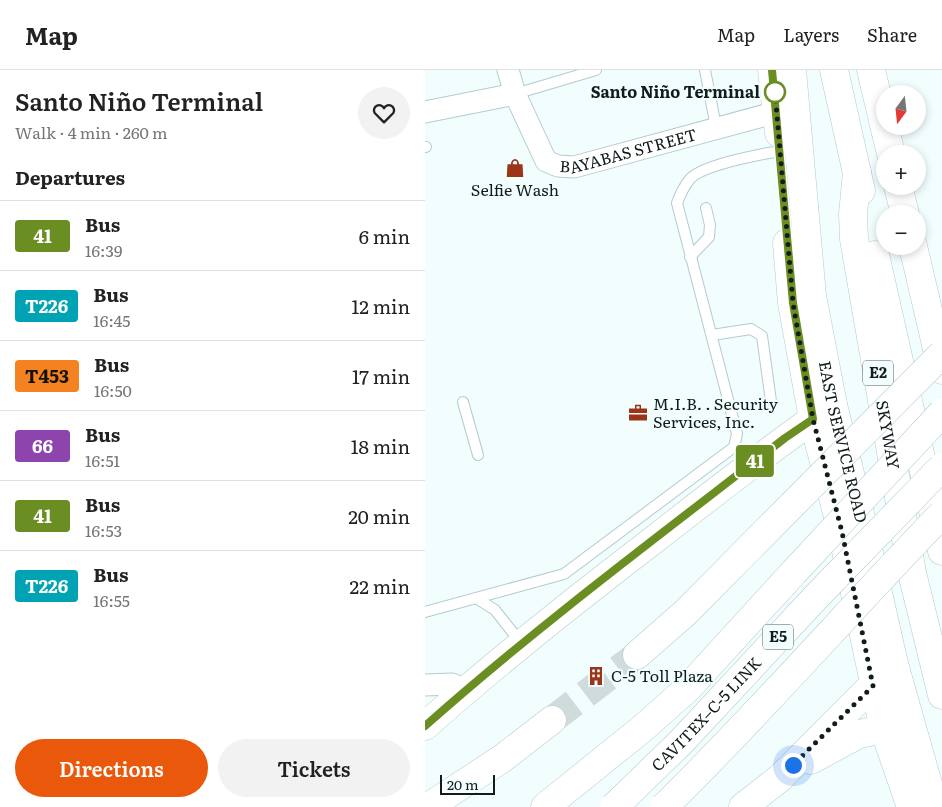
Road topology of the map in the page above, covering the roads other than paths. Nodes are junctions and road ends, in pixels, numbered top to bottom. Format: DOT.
graph roads {
  1 [pos="508,70"];
  2 [pos="596,70"];
  3 [pos="705,70"];
  4 [pos="772,70"];
  5 [pos="792,70"];
  6 [pos="834,70"];
  7 [pos="871,70"];
  8 [pos="515,94"];
  9 [pos="425,112"];
  10 [pos="777,112"];
  11 [pos="716,128"];
  12 [pos="889,145"];
  13 [pos="790,150"];
  14 [pos="857,172"];
  15 [pos="706,208"];
  16 [pos="915,255"];
  17 [pos="691,257"];
  18 [pos="712,335"];
  19 [pos="942,354"];
  20 [pos="942,370"];
  21 [pos="771,401"];
  22 [pos="463,402"];
  23 [pos="823,412"];
  24 [pos="942,413"];
  25 [pos="478,455"];
  26 [pos="942,467"];
  27 [pos="942,514"];
  28 [pos="942,550"];
  29 [pos="476,598"];
  30 [pos="425,612"];
  31 [pos="521,643"];
  32 [pos="637,655"];
  33 [pos="894,664"];
  34 [pos="425,685"];
  35 [pos="873,686"];
  36 [pos="466,690"];
  37 [pos="942,695"];
  38 [pos="552,720"];
  39 [pos="425,726"];
  40 [pos="884,729"];
  41 [pos="779,778"];
  42 [pos="428,807"];
  43 [pos="545,807"];
  44 [pos="614,807"];
  45 [pos="663,807"];
  46 [pos="743,807"];
  47 [pos="911,807"];
  48 [pos="937,807"];
  1 -- 8 [label="street, BAYABAS STREET"];
  2 -- 8 [label="lane"];
  3 -- 11 [label="lane"];
  4 -- 10 [label="main road, EAST SERVICE ROAD"];
  5 -- 13 [label="main road, EAST SERVICE ROAD"];
  6 -- 14 [label="main road, SKYWAY / E2"];
  7 -- 12 [label="main road"];
  8 -- 9 [label="street"];
  8 -- 11 [label="street, BAYABAS STREET"];
  10 -- 11 [label="street, BAYABAS STREET"];
  10 -- 13 [label="main road, EAST SERVICE ROAD"];
  13 -- 17 [label="lane"];
  13 -- 23 [label="main road, EAST SERVICE ROAD"];
  14 -- 28 [label="main road, SKYWAY / E2"];
  14 -- 37 [label="main road, SKYWAY / E2"];
  15 -- 17 [label="lane"];
  16 -- 20 [label="main road"];
  17 -- 18 [label="lane"];
  18 -- 21 [label="lane"];
  18 -- 29 [label="lane"];
  19 -- 32 [label="main road, bridge"];
  22 -- 25 [label="lane"];
  23 -- 31 [label="main road"];
  23 -- 33 [label="main road, EAST SERVICE ROAD"];
  23 -- 35 [label="main road, EAST SERVICE ROAD"];
  24 -- 43 [label="main road, bridge"];
  26 -- 44 [label="main road, CAVITEX–C-5 LINK / E5, bridge"];
  27 -- 45 [label="main road, CAVITEX–C-5 LINK / E5, bridge"];
  29 -- 30 [label="lane"];
  29 -- 31 [label="lane"];
  31 -- 36 [label="main road"];
  33 -- 35 [label="main road"];
  33 -- 48 [label="main road, EAST SERVICE ROAD"];
  34 -- 36 [label="street"];
  35 -- 40 [label="main road, EAST SERVICE ROAD"];
  35 -- 41 [label="main road"];
  36 -- 39 [label="main road"];
  38 -- 42 [label="main road"];
  40 -- 41 [label="main road"];
  40 -- 47 [label="main road, EAST SERVICE ROAD"];
  41 -- 46 [label="main road"];
}
